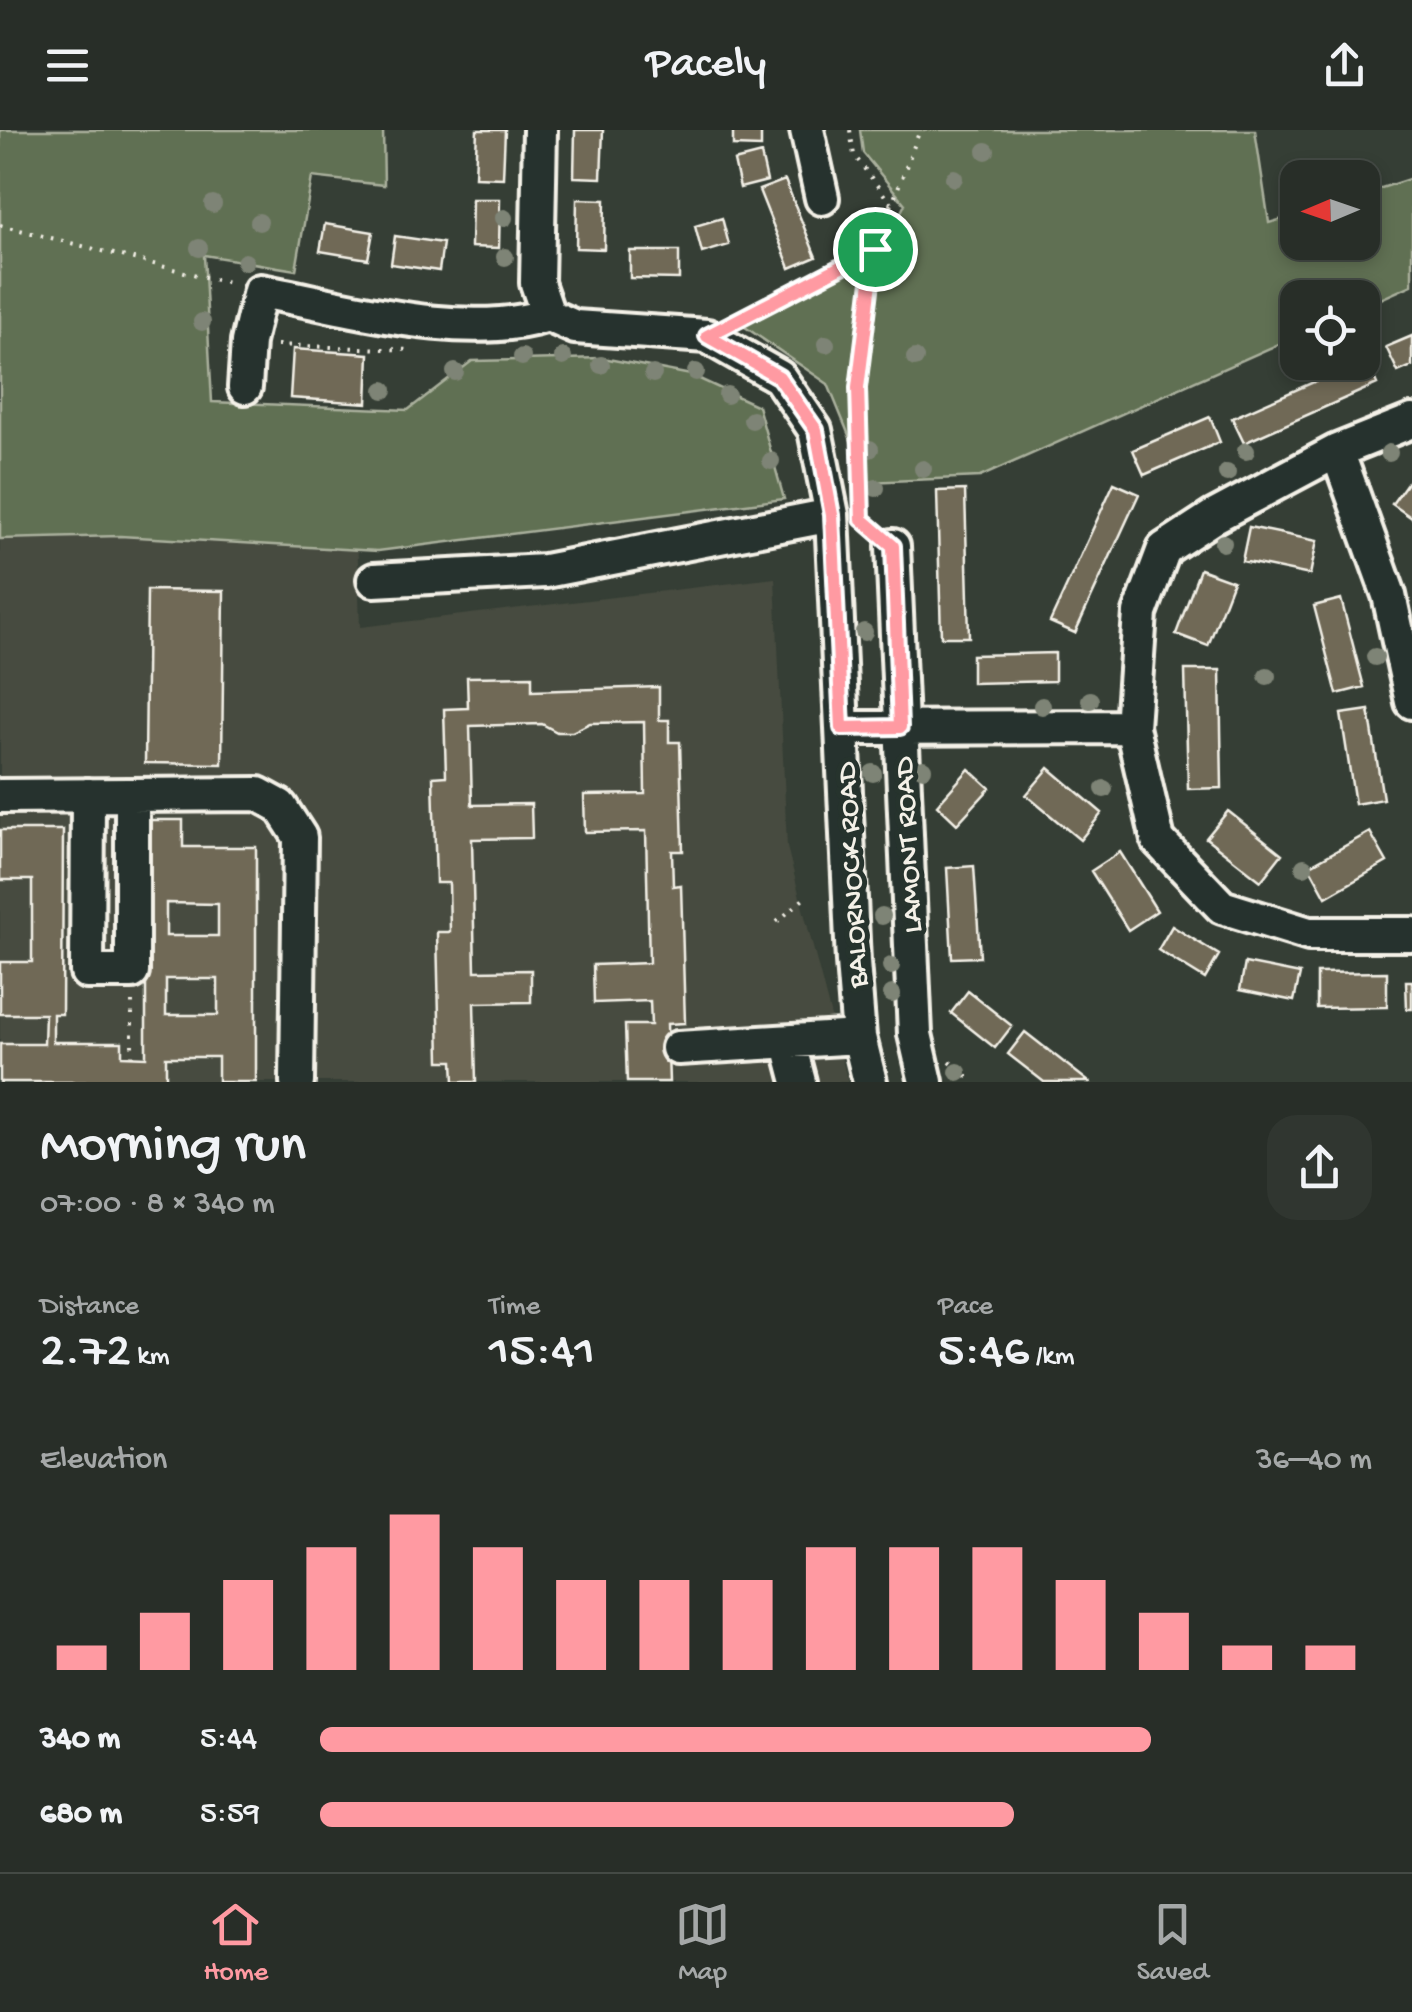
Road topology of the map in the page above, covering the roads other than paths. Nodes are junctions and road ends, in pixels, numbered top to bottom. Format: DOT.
graph roads {
  1 [pos="540,130"];
  2 [pos="807,130"];
  3 [pos="822,198"];
  4 [pos="548,315"];
  5 [pos="245,386"];
  6 [pos="1412,421"];
  7 [pos="1336,451"];
  8 [pos="847,517"];
  9 [pos="893,546"];
  10 [pos="374,580"];
  11 [pos="1412,702"];
  12 [pos="900,727"];
  13 [pos="1132,727"];
  14 [pos="842,728"];
  15 [pos="132,795"];
  16 [pos="0,796"];
  17 [pos="88,796"];
  18 [pos="1412,934"];
  19 [pos="860,1038"];
  20 [pos="789,1044"];
  21 [pos="678,1048"];
  22 [pos="297,1082"];
  23 [pos="799,1082"];
  24 [pos="870,1082"];
  25 [pos="926,1082"];
  1 -- 4 [label="street"];
  2 -- 3 [label="street"];
  4 -- 5 [label="street, BALORNOCK ROAD"];
  4 -- 8 [label="street, BALORNOCK ROAD"];
  6 -- 7 [label="street"];
  7 -- 11 [label="street"];
  7 -- 13 [label="street"];
  8 -- 10 [label="street"];
  8 -- 14 [label="street, BALORNOCK ROAD"];
  9 -- 12 [label="street, LAMONT ROAD"];
  12 -- 13 [label="street"];
  12 -- 14 [label="street"];
  12 -- 25 [label="street, LAMONT ROAD"];
  13 -- 18 [label="street"];
  14 -- 19 [label="street, BALORNOCK ROAD"];
  15 -- 17 [label="street"];
  15 -- 17 [label="street"];
  15 -- 22 [label="street"];
  16 -- 17 [label="street"];
  19 -- 20 [label="street"];
  19 -- 24 [label="street, BALORNOCK ROAD"];
  20 -- 21 [label="street"];
  20 -- 23 [label="street"];
}
